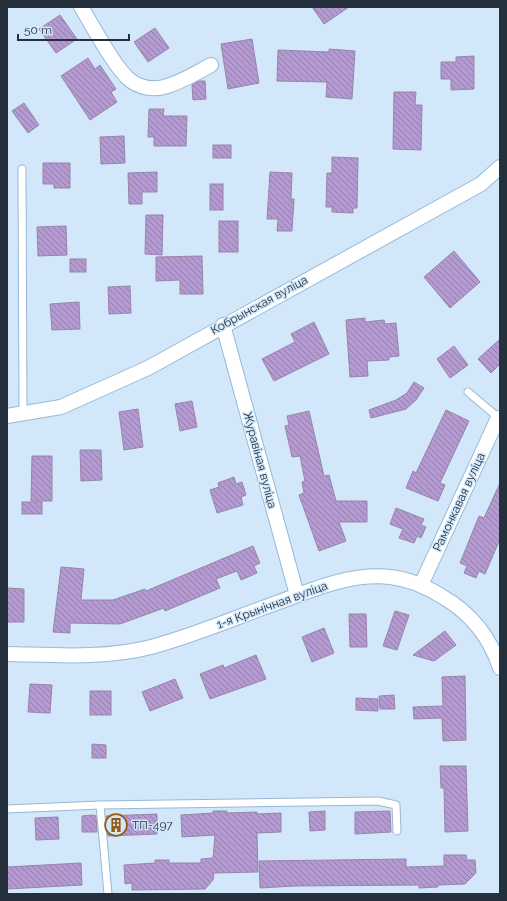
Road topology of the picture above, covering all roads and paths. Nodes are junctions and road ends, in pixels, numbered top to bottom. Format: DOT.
graph roads {
  1 [pos="81,7"];
  2 [pos="211,65"];
  3 [pos="500,167"];
  4 [pos="22,169"];
  5 [pos="223,325"];
  6 [pos="468,392"];
  7 [pos="23,415"];
  8 [pos="7,416"];
  9 [pos="499,419"];
  10 [pos="421,585"];
  11 [pos="298,595"];
  12 [pos="7,654"];
  13 [pos="500,668"];
  14 [pos="100,805"];
  15 [pos="7,809"];
  16 [pos="397,831"];
  17 [pos="108,894"];
  1 -- 2 [label="street"];
  3 -- 5 [label="street, Кобрынская вуліца"];
  4 -- 7 [label="lane"];
  5 -- 7 [label="street, Кобрынская вуліца"];
  5 -- 11 [label="street, Журавіная вуліца"];
  6 -- 9 [label="lane"];
  7 -- 8 [label="street, Кобрынская вуліца"];
  9 -- 10 [label="street, Рамонкавая вуліца"];
  10 -- 11 [label="street, 1-я Крынічная вуліца"];
  10 -- 13 [label="street, 1-я Крынічная вуліца"];
  11 -- 12 [label="street, 1-я Крынічная вуліца"];
  14 -- 15 [label="lane"];
  14 -- 16 [label="lane"];
  14 -- 17 [label="lane"];
}
